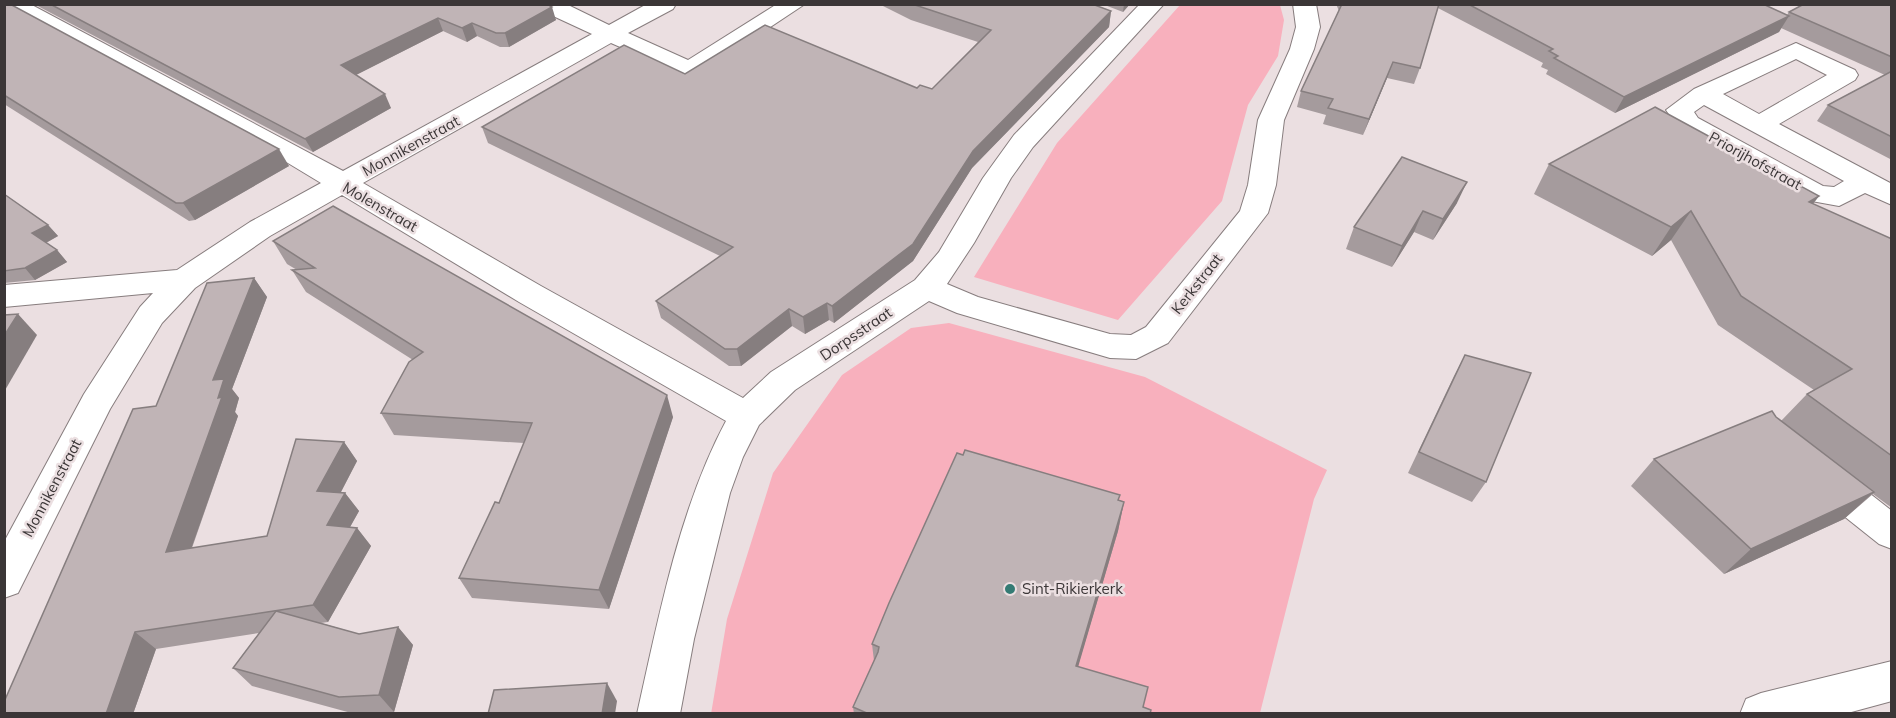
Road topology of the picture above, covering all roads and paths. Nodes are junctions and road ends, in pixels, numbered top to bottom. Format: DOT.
graph roads {
  1 [pos="12,4"];
  2 [pos="546,4"];
  3 [pos="664,4"];
  4 [pos="794,4"];
  5 [pos="1304,4"];
  6 [pos="1143,15"];
  7 [pos="1105,16"];
  8 [pos="610,34"];
  9 [pos="1703,93"];
  10 [pos="1760,124"];
  11 [pos="1863,182"];
  12 [pos="342,185"];
  13 [pos="1892,196"];
  14 [pos="184,280"];
  15 [pos="926,288"];
  16 [pos="4,297"];
  17 [pos="746,416"];
  18 [pos="1801,461"];
  19 [pos="1892,533"];
  20 [pos="4,581"];
  21 [pos="1892,681"];
  22 [pos="658,714"];
  23 [pos="1761,714"];
  1 -- 12 [label="street, Molenstraat"];
  2 -- 8 [label="street"];
  3 -- 8 [label="street, Monnikenstraat"];
  4 -- 8 [label="street"];
  5 -- 15 [label="street, Kerkstraat"];
  6 -- 7 [label="street"];
  6 -- 15 [label="street, Dorpsstraat"];
  8 -- 12 [label="street, Monnikenstraat"];
  9 -- 10 [label="street"];
  9 -- 10 [label="street, Priorijhofstraat"];
  9 -- 11 [label="street, Priorijhofstraat"];
  10 -- 11 [label="street"];
  11 -- 13 [label="street"];
  12 -- 14 [label="street, Monnikenstraat"];
  12 -- 17 [label="street, Molenstraat"];
  14 -- 16 [label="street, Monnikenstraat"];
  14 -- 20 [label="street, Monnikenstraat"];
  15 -- 17 [label="street, Dorpsstraat"];
  17 -- 22 [label="street, Dorpsstraat"];
  18 -- 19 [label="street"];
  21 -- 23 [label="street"];
}
